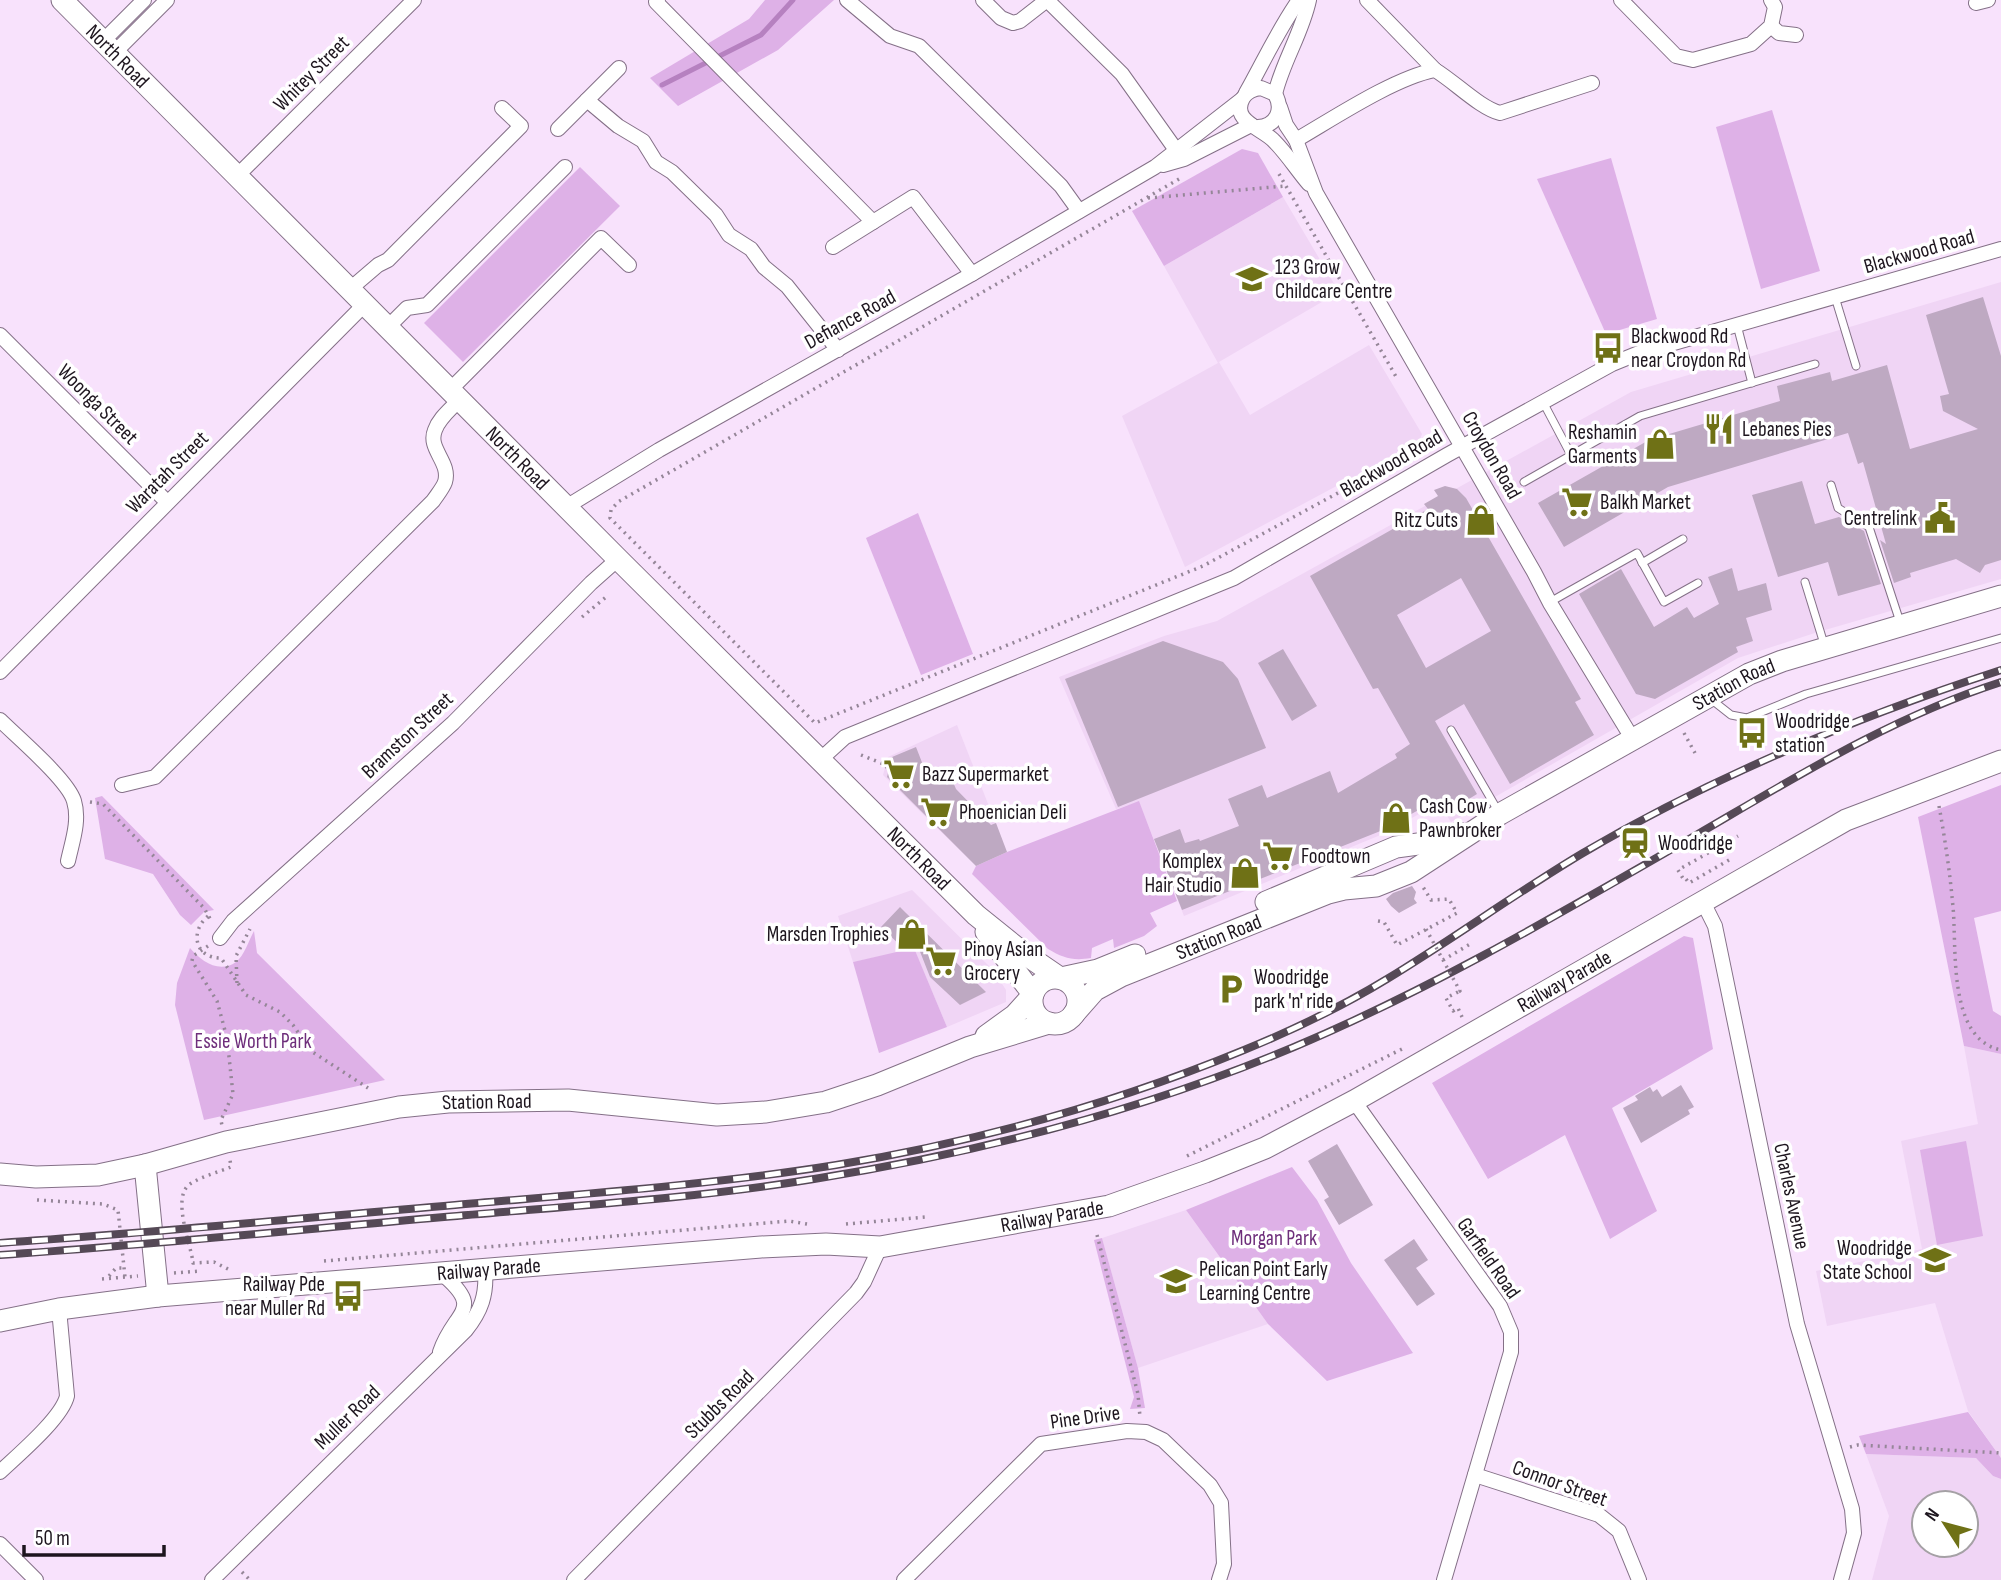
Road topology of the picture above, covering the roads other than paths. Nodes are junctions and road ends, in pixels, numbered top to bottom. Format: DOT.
graph roads {
  1 [pos="62,0"];
  2 [pos="144,0"];
  3 [pos="167,0"];
  4 [pos="414,0"];
  5 [pos="658,0"];
  6 [pos="847,0"];
  7 [pos="983,0"];
  8 [pos="1047,0"];
  9 [pos="1299,0"];
  10 [pos="1309,0"];
  11 [pos="1367,0"];
  12 [pos="1621,0"];
  13 [pos="1771,0"];
  14 [pos="1771,26"];
  15 [pos="1796,35"];
  16 [pos="108,47"];
  17 [pos="619,68"];
  18 [pos="1435,70"];
  19 [pos="1592,83"];
  20 [pos="1244,96"];
  21 [pos="587,100"];
  22 [pos="1277,101"];
  23 [pos="502,108"];
  24 [pos="1254,126"];
  25 [pos="558,129"];
  26 [pos="1296,140"];
  27 [pos="1176,150"];
  28 [pos="565,167"];
  29 [pos="1155,167"];
  30 [pos="237,176"];
  31 [pos="1316,193"];
  32 [pos="1079,211"];
  33 [pos="873,222"];
  34 [pos="833,247"];
  35 [pos="2001,249"];
  36 [pos="629,265"];
  37 [pos="972,274"];
  38 [pos="358,297"];
  39 [pos="1835,297"];
  40 [pos="1737,325"];
  41 [pos="388,327"];
  42 [pos="0,335"];
  43 [pos="838,349"];
  44 [pos="1815,364"];
  45 [pos="1856,366"];
  46 [pos="1752,383"];
  47 [pos="455,395"];
  48 [pos="1543,402"];
  49 [pos="1463,446"];
  50 [pos="1571,455"];
  51 [pos="1524,482"];
  52 [pos="1831,485"];
  53 [pos="167,502"];
  54 [pos="566,507"];
  55 [pos="1683,539"];
  56 [pos="618,559"];
  57 [pos="1642,562"];
  58 [pos="1805,582"];
  59 [pos="1698,583"];
  60 [pos="1999,598"];
  61 [pos="1550,603"];
  62 [pos="1901,626"];
  63 [pos="2001,638"];
  64 [pos="1825,648"];
  65 [pos="0,672"];
  66 [pos="1708,696"];
  67 [pos="0,720"];
  68 [pos="1451,730"];
  69 [pos="1632,738"];
  70 [pos="821,759"];
  71 [pos="2001,761"];
  72 [pos="122,785"];
  73 [pos="1493,818"];
  74 [pos="1396,847"];
  75 [pos="68,861"];
  76 [pos="1411,872"];
  77 [pos="1703,902"];
  78 [pos="976,915"];
  79 [pos="220,938"];
  80 [pos="1061,978"];
  81 [pos="1032,995"];
  82 [pos="1073,1015"];
  83 [pos="1049,1023"];
  84 [pos="970,1047"];
  85 [pos="1354,1101"];
  86 [pos="145,1165"];
  87 [pos="0,1174"];
  88 [pos="880,1247"];
  89 [pos="485,1270"];
  90 [pos="441,1273"];
  91 [pos="158,1296"];
  92 [pos="58,1310"];
  93 [pos="0,1321"];
  94 [pos="438,1357"];
  95 [pos="0,1472"];
  96 [pos="1475,1475"];
  97 [pos="0,1544"];
  98 [pos="36,1580"];
  99 [pos="212,1580"];
  100 [pos="574,1580"];
  101 [pos="904,1580"];
  102 [pos="1219,1580"];
  103 [pos="1444,1580"];
  104 [pos="1639,1580"];
  105 [pos="1842,1580"];
  1 -- 16 [label="street, North Road"];
  2 -- 16 [label="street"];
  3 -- 16 [label="street"];
  4 -- 30 [label="street, Whitey Street"];
  5 -- 33 [label="street"];
  6 -- 32 [label="street"];
  7 -- 8 [label="street"];
  8 -- 27 [label="street"];
  9 -- 20 [label="street, Defiance Road"];
  10 -- 22 [label="street"];
  11 -- 18 [label="street"];
  12 -- 14 [label="street"];
  13 -- 14 [label="street"];
  14 -- 15 [label="street"];
  16 -- 30 [label="street, North Road"];
  17 -- 21 [label="street"];
  18 -- 19 [label="street"];
  18 -- 26 [label="street"];
  20 -- 22 [label="street"];
  20 -- 24 [label="street"];
  20 -- 27 [label="street, Defiance Road"];
  21 -- 25 [label="street"];
  21 -- 43 [label="street"];
  22 -- 24 [label="street"];
  22 -- 26 [label="street, Croydon Road"];
  23 -- 38 [label="street, Waratah Street"];
  24 -- 29 [label="street, Defiance Road"];
  24 -- 31 [label="street, Croydon Road"];
  26 -- 31 [label="street, Croydon Road"];
  27 -- 29 [label="street, Defiance Road"];
  28 -- 41 [label="street"];
  29 -- 32 [label="street, Defiance Road"];
  30 -- 38 [label="street, North Road"];
  31 -- 49 [label="street, Croydon Road"];
  32 -- 37 [label="street, Defiance Road"];
  33 -- 34 [label="street"];
  33 -- 37 [label="street"];
  35 -- 39 [label="street, Blackwood Road"];
  36 -- 47 [label="street"];
  37 -- 43 [label="street, Defiance Road"];
  38 -- 41 [label="street, North Road"];
  38 -- 53 [label="street, Waratah Street"];
  39 -- 40 [label="street, Blackwood Road"];
  39 -- 45 [label="lane"];
  40 -- 46 [label="lane"];
  40 -- 48 [label="street, Blackwood Road"];
  41 -- 47 [label="street, North Road"];
  42 -- 53 [label="street, Woonga Street"];
  43 -- 54 [label="street, Defiance Road"];
  44 -- 46 [label="lane"];
  46 -- 50 [label="lane"];
  47 -- 54 [label="street, North Road"];
  47 -- 72 [label="street"];
  48 -- 49 [label="street, Blackwood Road"];
  48 -- 50 [label="lane"];
  49 -- 61 [label="street, Croydon Road"];
  49 -- 70 [label="street, Blackwood Road"];
  50 -- 51 [label="lane"];
  52 -- 62 [label="lane"];
  53 -- 65 [label="street, Waratah Street"];
  54 -- 56 [label="street, North Road"];
  55 -- 57 [label="lane"];
  56 -- 70 [label="street, North Road"];
  56 -- 79 [label="street, Bramston Street"];
  57 -- 59 [label="lane"];
  57 -- 61 [label="lane"];
  58 -- 64 [label="lane"];
  60 -- 62 [label="street, Station Road"];
  61 -- 69 [label="street, Croydon Road"];
  62 -- 64 [label="street, Station Road"];
  63 -- 66 [label="lane"];
  64 -- 66 [label="street, Station Road"];
  66 -- 69 [label="street, Station Road"];
  67 -- 75 [label="street"];
  68 -- 73 [label="lane"];
  69 -- 73 [label="street, Station Road"];
  70 -- 78 [label="street, North Road"];
  71 -- 77 [label="street, Railway Parade"];
  73 -- 74 [label="street, Station Road"];
  73 -- 76 [label="street, Station Road"];
  74 -- 76 [label="street"];
  74 -- 80 [label="street, Station Road"];
  76 -- 82 [label="street, Station Road"];
  77 -- 85 [label="street, Railway Parade"];
  77 -- 105 [label="street, Charles Avenue"];
  78 -- 80 [label="street, North Road"];
  78 -- 81 [label="street, North Road"];
  80 -- 81 [label="street"];
  80 -- 82 [label="street"];
  81 -- 83 [label="street"];
  81 -- 84 [label="street, Station Road"];
  82 -- 83 [label="street"];
  83 -- 84 [label="street, Station Road"];
  84 -- 86 [label="street, Station Road"];
  85 -- 88 [label="street, Railway Parade"];
  85 -- 96 [label="street, Garfield Road"];
  86 -- 87 [label="street, Station Road"];
  86 -- 91 [label="street"];
  88 -- 89 [label="street, Railway Parade"];
  88 -- 100 [label="street, Stubbs Road"];
  89 -- 90 [label="street, Railway Parade"];
  89 -- 94 [label="street, Muller Road"];
  90 -- 91 [label="street, Railway Parade"];
  90 -- 94 [label="street"];
  91 -- 92 [label="street, Railway Parade"];
  92 -- 93 [label="street, Railway Parade"];
  92 -- 95 [label="street"];
  94 -- 99 [label="street, Muller Road"];
  96 -- 103 [label="street, Garfield Road"];
  96 -- 104 [label="street, Connor Street"];
  97 -- 98 [label="street"];
  101 -- 102 [label="street, Pine Drive"];
}
